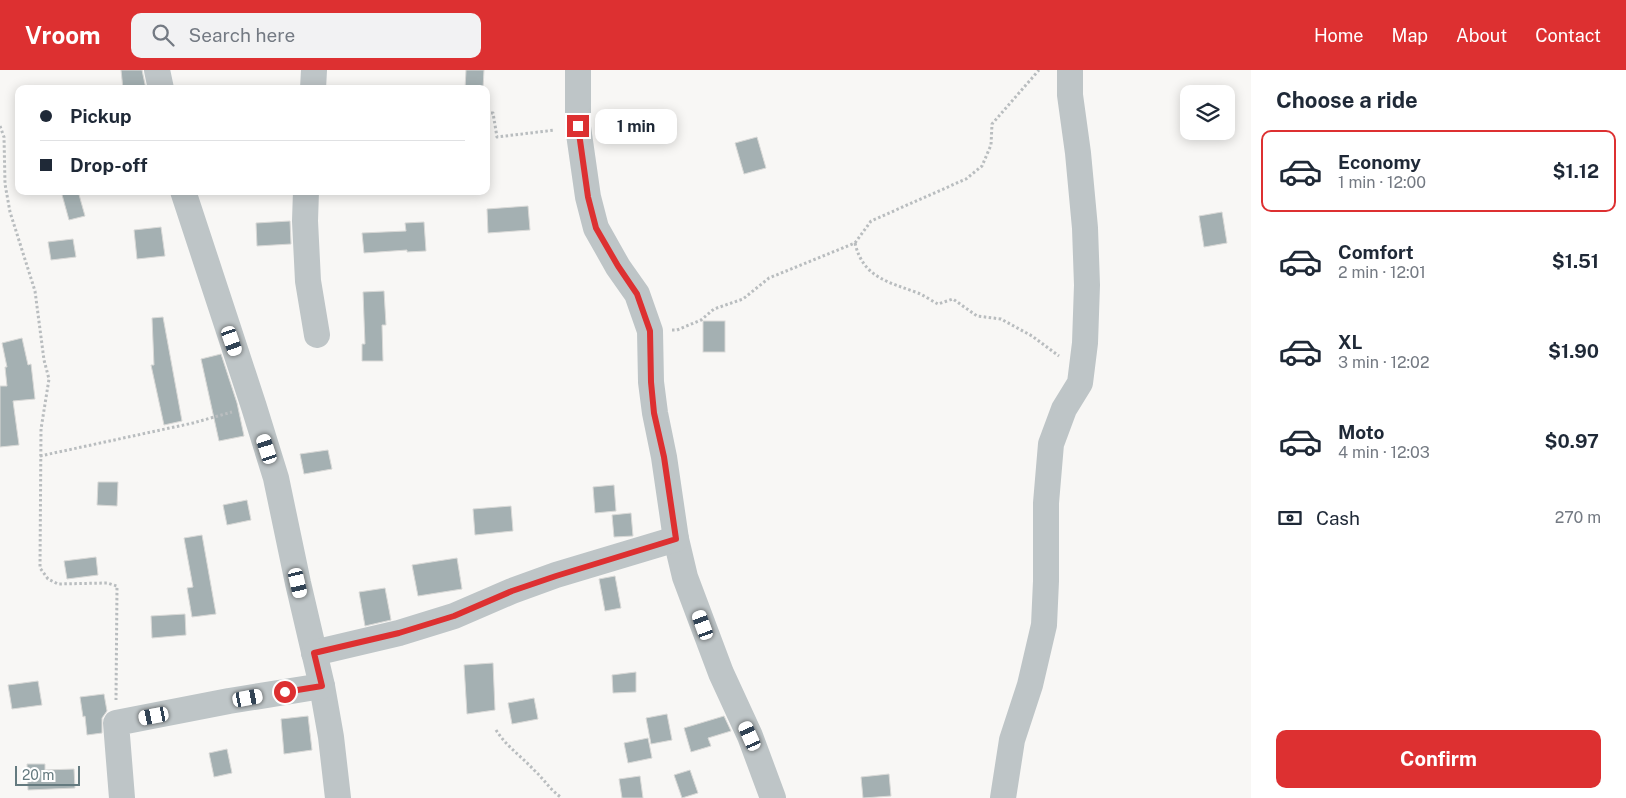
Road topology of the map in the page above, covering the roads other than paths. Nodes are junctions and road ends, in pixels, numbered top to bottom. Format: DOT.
graph roads {
  1 [pos="157,70"];
  2 [pos="314,70"];
  3 [pos="578,70"];
  4 [pos="1070,70"];
  5 [pos="160,85"];
  6 [pos="313,85"];
  7 [pos="184,195"];
  8 [pos="306,195"];
  9 [pos="317,335"];
  10 [pos="676,539"];
  11 [pos="314,653"];
  12 [pos="322,686"];
  13 [pos="122,798"];
  14 [pos="338,798"];
  15 [pos="773,798"];
  16 [pos="1004,798"];
  1 -- 5 [label="street"];
  2 -- 6 [label="street"];
  3 -- 10 [label="street"];
  4 -- 16 [label="street"];
  7 -- 11 [label="street"];
  8 -- 9 [label="street"];
  10 -- 11 [label="street"];
  10 -- 15 [label="street"];
  11 -- 12 [label="street"];
  12 -- 13 [label="street"];
  12 -- 14 [label="street"];
}
